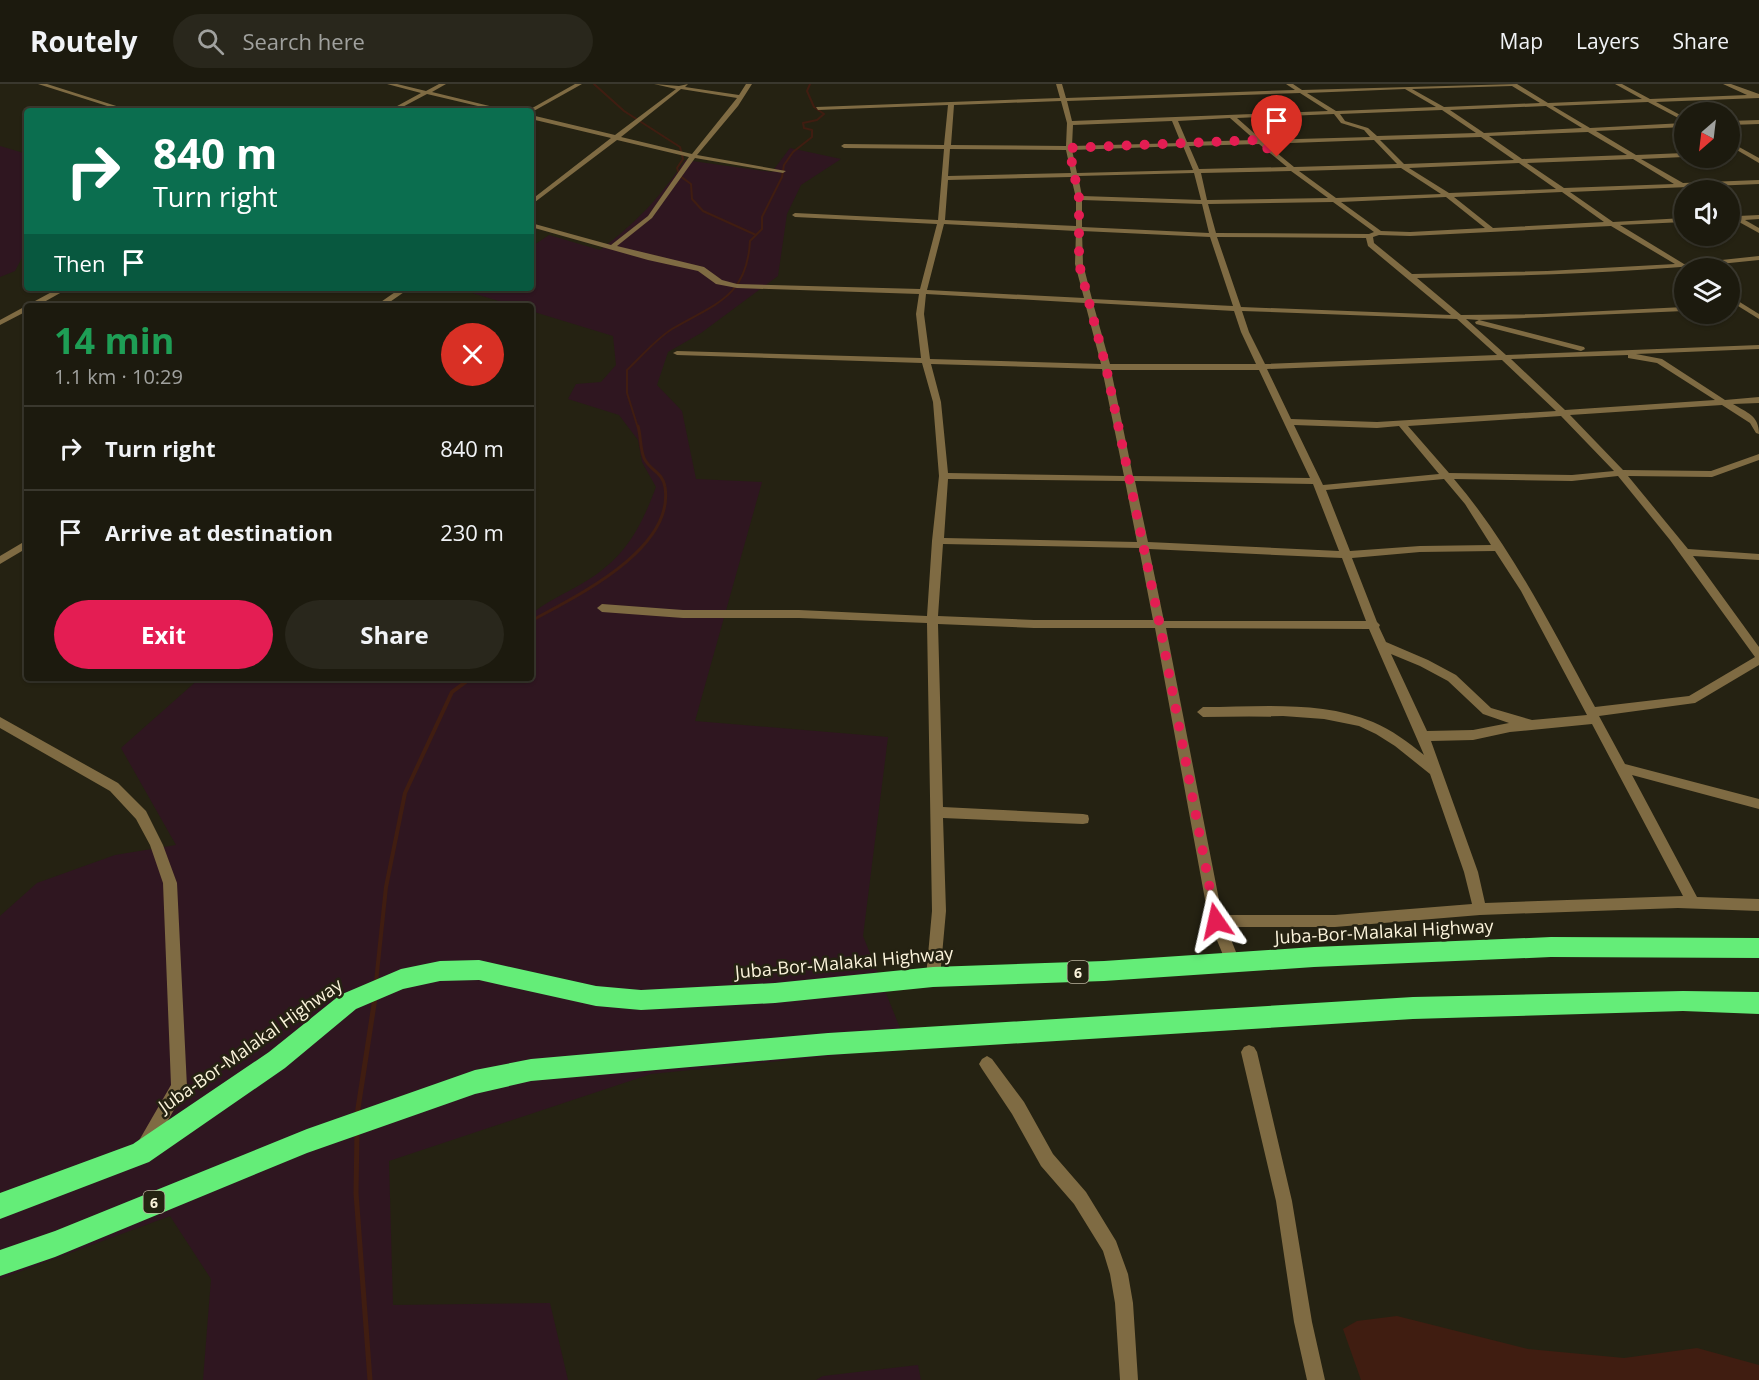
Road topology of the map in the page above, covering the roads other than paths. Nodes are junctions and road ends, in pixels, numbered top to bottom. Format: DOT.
graph roads {
  1 [pos="41,84"];
  2 [pos="390,84"];
  3 [pos="443,84"];
  4 [pos="579,84"];
  5 [pos="657,84"];
  6 [pos="749,84"];
  7 [pos="1059,84"];
  8 [pos="1289,84"];
  9 [pos="1399,84"];
  10 [pos="1511,84"];
  11 [pos="1618,84"];
  12 [pos="1726,84"];
  13 [pos="684,85"];
  14 [pos="1406,88"];
  15 [pos="429,92"];
  16 [pos="1301,92"];
  17 [pos="741,97"];
  18 [pos="1758,97"];
  19 [pos="1066,101"];
  20 [pos="1655,102"];
  21 [pos="951,104"];
  22 [pos="1553,106"];
  23 [pos="119,108"];
  24 [pos="397,108"];
  25 [pos="495,108"];
  26 [pos="818,108"];
  27 [pos="534,109"];
  28 [pos="1446,110"];
  29 [pos="1674,113"];
  30 [pos="1337,114"];
  31 [pos="1232,117"];
  32 [pos="534,118"];
  33 [pos="1174,119"];
  34 [pos="1759,122"];
  35 [pos="1070,123"];
  36 [pos="1740,123"];
  37 [pos="1674,126"];
  38 [pos="1589,130"];
  39 [pos="1482,135"];
  40 [pos="1377,137"];
  41 [pos="615,138"];
  42 [pos="1258,140"];
  43 [pos="1184,143"];
  44 [pos="844,146"];
  45 [pos="1069,148"];
  46 [pos="948,149"];
  47 [pos="1740,150"];
  48 [pos="1740,152"];
  49 [pos="1743,152"];
  50 [pos="1759,152"];
  51 [pos="1674,155"];
  52 [pos="693,156"];
  53 [pos="1635,157"];
  54 [pos="1759,161"];
  55 [pos="1520,162"];
  56 [pos="1402,166"];
  57 [pos="1296,169"];
  58 [pos="783,171"];
  59 [pos="1197,172"];
  60 [pos="1076,174"];
  61 [pos="945,178"];
  62 [pos="1674,181"];
  63 [pos="1759,182"];
  64 [pos="1740,183"];
  65 [pos="1674,185"];
  66 [pos="1566,192"];
  67 [pos="1449,196"];
  68 [pos="1079,198"];
  69 [pos="1336,200"];
  70 [pos="534,201"];
  71 [pos="1206,202"];
  72 [pos="795,216"];
  73 [pos="1740,217"];
  74 [pos="1759,217"];
  75 [pos="1674,220"];
  76 [pos="941,221"];
  77 [pos="1740,221"];
  78 [pos="1609,222"];
  79 [pos="534,226"];
  80 [pos="1077,229"];
  81 [pos="1490,230"];
  82 [pos="1759,231"];
  83 [pos="1379,233"];
  84 [pos="1213,235"];
  85 [pos="1369,236"];
  86 [pos="612,247"];
  87 [pos="1759,258"];
  88 [pos="1740,260"];
  89 [pos="1674,261"];
  90 [pos="1674,267"];
  91 [pos="1411,276"];
  92 [pos="59,291"];
  93 [pos="402,291"];
  94 [pos="922,291"];
  95 [pos="1090,299"];
  96 [pos="37,303"];
  97 [pos="384,303"];
  98 [pos="1759,304"];
  99 [pos="1741,306"];
  100 [pos="1674,309"];
  101 [pos="24,310"];
  102 [pos="1238,311"];
  103 [pos="1458,317"];
  104 [pos="1759,317"];
  105 [pos="0,323"];
  106 [pos="1759,347"];
  107 [pos="676,353"];
  108 [pos="1598,353"];
  109 [pos="1504,358"];
  110 [pos="926,362"];
  111 [pos="1106,367"];
  112 [pos="1262,367"];
  113 [pos="1759,400"];
  114 [pos="1724,402"];
  115 [pos="1564,414"];
  116 [pos="1288,422"];
  117 [pos="1401,423"];
  118 [pos="1759,431"];
  119 [pos="1759,457"];
  120 [pos="1620,472"];
  121 [pos="944,476"];
  122 [pos="1447,476"];
  123 [pos="1129,478"];
  124 [pos="1318,485"];
  125 [pos="937,541"];
  126 [pos="24,545"];
  127 [pos="1143,545"];
  128 [pos="1497,548"];
  129 [pos="1684,552"];
  130 [pos="1346,555"];
  131 [pos="1759,557"];
  132 [pos="0,561"];
  133 [pos="602,608"];
  134 [pos="932,619"];
  135 [pos="1375,625"];
  136 [pos="1160,626"];
  137 [pos="1381,645"];
  138 [pos="1759,655"];
  139 [pos="1759,660"];
  140 [pos="1203,712"];
  141 [pos="1593,716"];
  142 [pos="0,722"];
  143 [pos="1535,726"];
  144 [pos="1423,736"];
  145 [pos="1619,767"];
  146 [pos="1434,770"];
  147 [pos="1759,804"];
  148 [pos="939,812"];
  149 [pos="1083,819"];
  150 [pos="1693,902"];
  151 [pos="1759,905"];
  152 [pos="1480,909"];
  153 [pos="1216,921"];
  154 [pos="1759,948"];
  155 [pos="1233,962"];
  156 [pos="933,977"];
  157 [pos="1759,1003"];
  158 [pos="1249,1052"];
  159 [pos="987,1064"];
  160 [pos="140,1153"];
  161 [pos="0,1206"];
  162 [pos="0,1263"];
  163 [pos="1129,1380"];
  164 [pos="1316,1380"];
  1 -- 23 [label="street"];
  2 -- 15 [label="street"];
  3 -- 15 [label="street"];
  4 -- 27 [label="street"];
  5 -- 13 [label="street"];
  6 -- 17 [label="street"];
  7 -- 19 [label="street"];
  8 -- 16 [label="street"];
  9 -- 14 [label="street"];
  10 -- 14 [label="street"];
  10 -- 22 [label="street"];
  11 -- 20 [label="street"];
  12 -- 18 [label="street"];
  13 -- 17 [label="street"];
  13 -- 41 [label="street"];
  14 -- 16 [label="street"];
  14 -- 28 [label="street"];
  15 -- 24 [label="street"];
  15 -- 25 [label="street"];
  16 -- 19 [label="street"];
  16 -- 30 [label="street"];
  17 -- 52 [label="street"];
  18 -- 20 [label="street"];
  19 -- 21 [label="street"];
  19 -- 35 [label="street"];
  20 -- 22 [label="street"];
  20 -- 29 [label="street"];
  21 -- 26 [label="street"];
  21 -- 46 [label="street"];
  22 -- 28 [label="street"];
  22 -- 38 [label="street"];
  28 -- 30 [label="street"];
  28 -- 39 [label="street"];
  30 -- 31 [label="street"];
  30 -- 40 [label="street"];
  31 -- 33 [label="street"];
  31 -- 42 [label="street"];
  32 -- 41 [label="street"];
  33 -- 35 [label="street"];
  33 -- 43 [label="street"];
  34 -- 36 [label="street"];
  35 -- 45 [label="street"];
  37 -- 38 [label="street"];
  38 -- 39 [label="street"];
  38 -- 53 [label="street"];
  39 -- 40 [label="street"];
  39 -- 55 [label="street"];
  40 -- 42 [label="street"];
  40 -- 56 [label="street"];
  41 -- 52 [label="street"];
  41 -- 70 [label="street"];
  42 -- 43 [label="street"];
  42 -- 57 [label="street"];
  43 -- 45 [label="street"];
  43 -- 59 [label="street"];
  44 -- 46 [label="street"];
  45 -- 46 [label="street"];
  45 -- 60 [label="street"];
  46 -- 61 [label="street"];
  47 -- 49 [label="street"];
  48 -- 49 [label="street"];
  49 -- 50 [label="street"];
  49 -- 54 [label="street"];
  51 -- 53 [label="street"];
  52 -- 58 [label="street"];
  52 -- 86 [label="street"];
  53 -- 55 [label="street"];
  53 -- 62 [label="street"];
  55 -- 56 [label="street"];
  55 -- 66 [label="street"];
  56 -- 57 [label="street"];
  56 -- 67 [label="street"];
  57 -- 59 [label="street"];
  57 -- 69 [label="street"];
  59 -- 60 [label="street"];
  59 -- 71 [label="street"];
  60 -- 61 [label="street"];
  60 -- 68 [label="street"];
  61 -- 76 [label="street"];
  63 -- 64 [label="street"];
  65 -- 66 [label="street"];
  66 -- 67 [label="street"];
  66 -- 78 [label="street"];
  67 -- 69 [label="street"];
  67 -- 81 [label="street"];
  68 -- 71 [label="street"];
  68 -- 80 [label="street"];
  69 -- 71 [label="street"];
  69 -- 83 [label="street"];
  71 -- 84 [label="street"];
  72 -- 76 [label="street"];
  73 -- 74 [label="street"];
  75 -- 78 [label="street"];
  76 -- 80 [label="street"];
  76 -- 94 [label="street"];
  77 -- 82 [label="street"];
  78 -- 81 [label="street"];
  78 -- 89 [label="street"];
  79 -- 86 [label="street"];
  80 -- 84 [label="street"];
  80 -- 95 [label="street"];
  81 -- 83 [label="street"];
  83 -- 85 [label="street"];
  84 -- 85 [label="street"];
  84 -- 102 [label="street"];
  85 -- 91 [label="street"];
  86 -- 94 [label="street"];
  87 -- 88 [label="street"];
  90 -- 91 [label="street"];
  91 -- 103 [label="street"];
  92 -- 96 [label="street"];
  93 -- 97 [label="street"];
  94 -- 95 [label="street"];
  94 -- 110 [label="street"];
  95 -- 102 [label="street"];
  95 -- 111 [label="street"];
  98 -- 99 [label="street"];
  99 -- 104 [label="street"];
  100 -- 103 [label="street"];
  101 -- 105 [label="street"];
  102 -- 103 [label="street"];
  102 -- 112 [label="street"];
  103 -- 108 [label="street"];
  103 -- 109 [label="street"];
  106 -- 108 [label="street"];
  107 -- 110 [label="street"];
  108 -- 109 [label="street"];
  108 -- 114 [label="street"];
  109 -- 112 [label="street"];
  109 -- 115 [label="street"];
  110 -- 111 [label="street"];
  110 -- 121 [label="street"];
  111 -- 112 [label="street"];
  111 -- 123 [label="street"];
  112 -- 116 [label="street"];
  113 -- 114 [label="street"];
  114 -- 115 [label="street"];
  114 -- 118 [label="street"];
  115 -- 117 [label="street"];
  115 -- 120 [label="street"];
  116 -- 117 [label="street"];
  116 -- 124 [label="street"];
  117 -- 122 [label="street"];
  119 -- 120 [label="street"];
  120 -- 122 [label="street"];
  120 -- 129 [label="street"];
  121 -- 123 [label="street"];
  121 -- 125 [label="street"];
  122 -- 124 [label="street"];
  122 -- 128 [label="street"];
  123 -- 124 [label="street"];
  123 -- 127 [label="street"];
  124 -- 130 [label="street"];
  125 -- 127 [label="street"];
  125 -- 134 [label="street"];
  126 -- 132 [label="street"];
  127 -- 130 [label="street"];
  127 -- 136 [label="street"];
  128 -- 130 [label="street"];
  128 -- 141 [label="street"];
  129 -- 131 [label="street"];
  129 -- 138 [label="street"];
  130 -- 135 [label="street"];
  133 -- 134 [label="street"];
  134 -- 136 [label="street"];
  134 -- 148 [label="street"];
  135 -- 136 [label="street"];
  135 -- 137 [label="street"];
  136 -- 153 [label="street"];
  137 -- 143 [label="street"];
  137 -- 144 [label="street"];
  139 -- 141 [label="street"];
  140 -- 146 [label="street"];
  141 -- 143 [label="street"];
  141 -- 145 [label="street"];
  142 -- 160 [label="street"];
  143 -- 144 [label="street"];
  144 -- 146 [label="street"];
  145 -- 147 [label="street"];
  145 -- 150 [label="street"];
  146 -- 152 [label="street"];
  148 -- 149 [label="street"];
  148 -- 156 [label="street"];
  150 -- 151 [label="street"];
  150 -- 152 [label="street"];
  152 -- 153 [label="street"];
  153 -- 155 [label="street"];
  154 -- 155 [label="highway, Juba-Bor-Malakal Highway / 6"];
  155 -- 156 [label="highway, Juba-Bor-Malakal Highway / 6"];
  156 -- 160 [label="highway, Juba-Bor-Malakal Highway / 6"];
  157 -- 162 [label="highway, 6"];
  158 -- 164 [label="street"];
  159 -- 163 [label="street"];
  160 -- 161 [label="highway, Juba-Bor-Malakal Highway / 6"];
}
